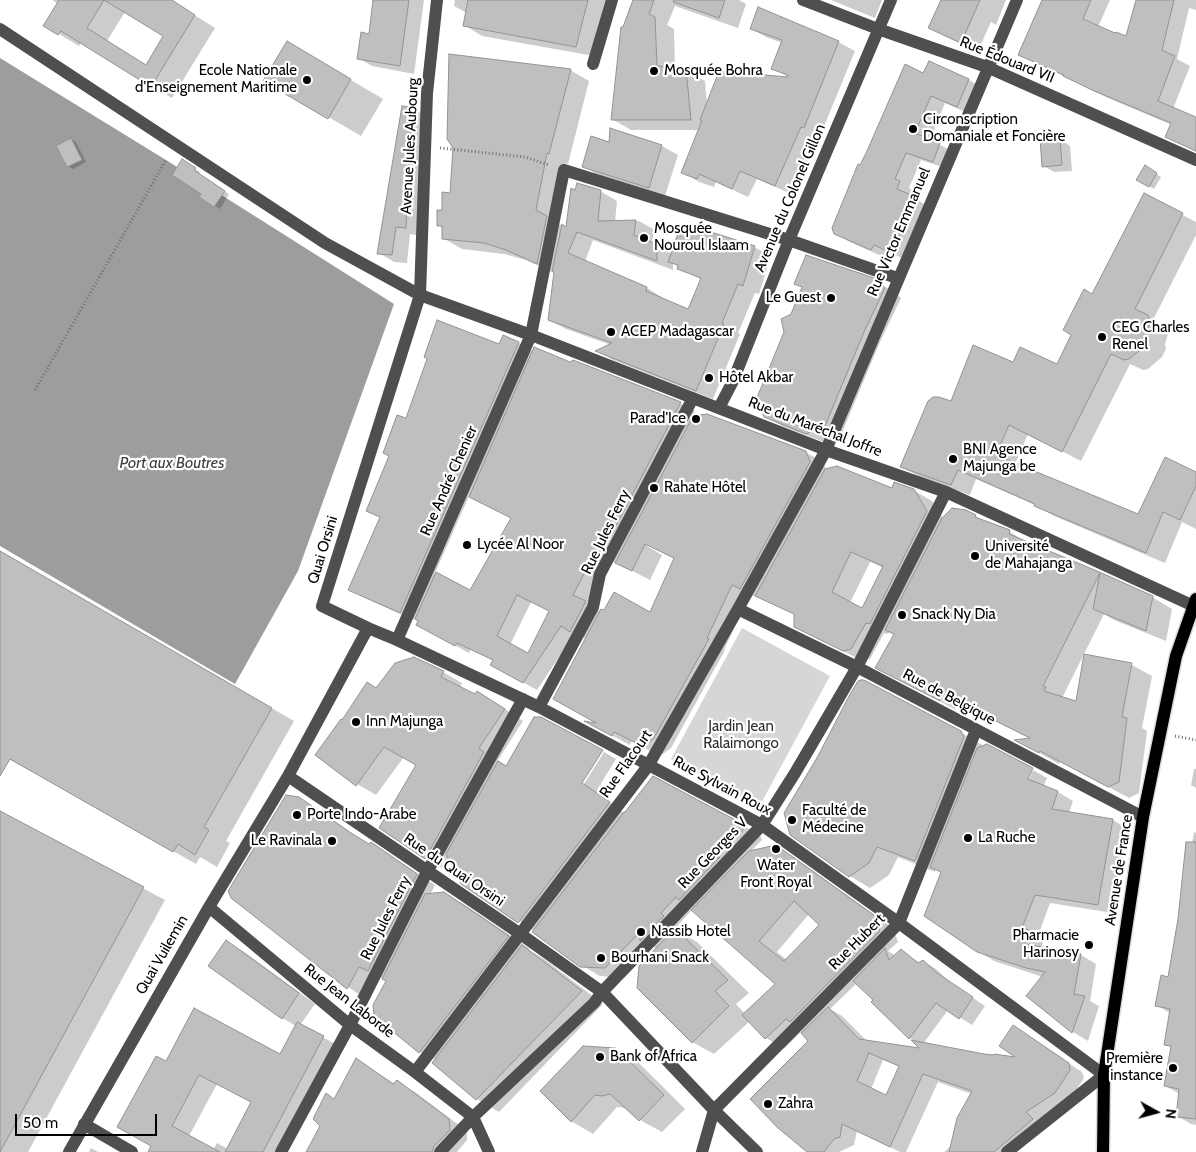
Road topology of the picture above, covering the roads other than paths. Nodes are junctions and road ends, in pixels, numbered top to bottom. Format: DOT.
graph roads {
  1 [pos="437,0"];
  2 [pos="612,0"];
  3 [pos="803,0"];
  4 [pos="891,0"];
  5 [pos="1017,0"];
  6 [pos="0,29"];
  7 [pos="878,29"];
  8 [pos="593,64"];
  9 [pos="987,67"];
  10 [pos="1196,160"];
  11 [pos="790,240"];
  12 [pos="897,278"];
  13 [pos="420,295"];
  14 [pos="531,335"];
  15 [pos="693,398"];
  16 [pos="719,408"];
  17 [pos="826,450"];
  18 [pos="946,492"];
  19 [pos="1195,604"];
  20 [pos="738,610"];
  21 [pos="368,628"];
  22 [pos="397,640"];
  23 [pos="857,667"];
  24 [pos="523,699"];
  25 [pos="538,707"];
  26 [pos="976,730"];
  27 [pos="648,766"];
  28 [pos="288,776"];
  29 [pos="1143,817"];
  30 [pos="762,825"];
  31 [pos="427,872"];
  32 [pos="208,907"];
  33 [pos="900,923"];
  34 [pos="519,933"];
  35 [pos="602,992"];
  36 [pos="350,1025"];
  37 [pos="415,1072"];
  38 [pos="1104,1075"];
  39 [pos="714,1110"];
  40 [pos="473,1117"];
  41 [pos="84,1124"];
  42 [pos="69,1152"];
  43 [pos="132,1152"];
  44 [pos="281,1152"];
  45 [pos="440,1152"];
  46 [pos="489,1152"];
  47 [pos="702,1152"];
  48 [pos="757,1152"];
  49 [pos="1007,1152"];
  50 [pos="1104,1152"];
  1 -- 13 [label="street, Avenue Jules Aubourg"];
  2 -- 8 [label="street"];
  3 -- 7 [label="street, Rue Édouard VII"];
  4 -- 7 [label="street, Avenue du Colonel Gillon"];
  5 -- 9 [label="street, Rue Victor Emmanuel"];
  6 -- 13 [label="street, Rue du Maréchal Joffre"];
  7 -- 9 [label="street, Rue Édouard VII"];
  7 -- 11 [label="street, Avenue du Colonel Gillon"];
  9 -- 10 [label="street, Rue Édouard VII"];
  9 -- 12 [label="street, Rue Victor Emmanuel"];
  11 -- 12 [label="street"];
  11 -- 14 [label="street, Rue André Chenier"];
  11 -- 16 [label="street, Avenue du Colonel Gillon"];
  12 -- 17 [label="street, Rue Victor Emmanuel"];
  13 -- 14 [label="street, Rue du Maréchal Joffre"];
  13 -- 21 [label="street, Quai Orsini"];
  14 -- 15 [label="street, Rue du Maréchal Joffre"];
  14 -- 22 [label="street, Rue André Chenier"];
  15 -- 16 [label="street, Rue du Maréchal Joffre"];
  15 -- 25 [label="street, Rue Jules Ferry"];
  16 -- 17 [label="street, Rue du Maréchal Joffre"];
  17 -- 18 [label="street, Rue du Maréchal Joffre"];
  17 -- 20 [label="street, Rue Flacourt"];
  18 -- 19 [label="street, Rue du Maréchal Joffre"];
  18 -- 23 [label="street, Rue Georges V"];
  19 -- 29 [label="main road, Avenue de France"];
  20 -- 23 [label="street, Rue de Belgique"];
  20 -- 27 [label="street, Rue Flacourt"];
  21 -- 22 [label="street, Rue Sylvain Roux"];
  21 -- 28 [label="street"];
  22 -- 24 [label="street, Rue Sylvain Roux"];
  23 -- 26 [label="street, Rue de Belgique"];
  23 -- 30 [label="street, Rue Georges V"];
  24 -- 25 [label="street, Rue Sylvain Roux"];
  24 -- 31 [label="street, Rue Jules Ferry"];
  25 -- 27 [label="street, Rue Sylvain Roux"];
  26 -- 29 [label="street, Rue de Belgique"];
  26 -- 33 [label="street, Rue Hubert"];
  27 -- 30 [label="street, Rue Sylvain Roux"];
  27 -- 34 [label="street, Rue Flacourt"];
  28 -- 31 [label="street, Rue du Quai Orsini"];
  28 -- 32 [label="street, Quai Vuilemin"];
  29 -- 38 [label="main road, Avenue de France"];
  30 -- 33 [label="street, Rue Sylvain Roux"];
  30 -- 35 [label="street, Rue Georges V"];
  31 -- 34 [label="street, Rue du Quai Orsini"];
  31 -- 36 [label="street, Rue Jules Ferry"];
  32 -- 36 [label="street, Rue Jean Laborde"];
  32 -- 41 [label="street, Quai Vuilemin"];
  33 -- 38 [label="street, Rue Sylvain Roux"];
  33 -- 39 [label="street, Rue Hubert"];
  34 -- 35 [label="street, Rue du Quai Orsini"];
  34 -- 37 [label="street, Rue Flacourt"];
  35 -- 39 [label="street, Rue du Quai Orsini"];
  35 -- 40 [label="street, Rue Georges V"];
  36 -- 37 [label="street, Rue Jean Laborde"];
  36 -- 44 [label="street, Rue Jules Ferry"];
  37 -- 40 [label="street, Rue Jean Laborde"];
  38 -- 49 [label="street"];
  38 -- 50 [label="main road, Avenue de France"];
  39 -- 47 [label="street"];
  39 -- 48 [label="street, Rue du Quai Orsini"];
  40 -- 45 [label="street, Rue Georges V"];
  40 -- 46 [label="street"];
  41 -- 42 [label="street, Quai Vuilemin"];
  41 -- 43 [label="street"];
}
